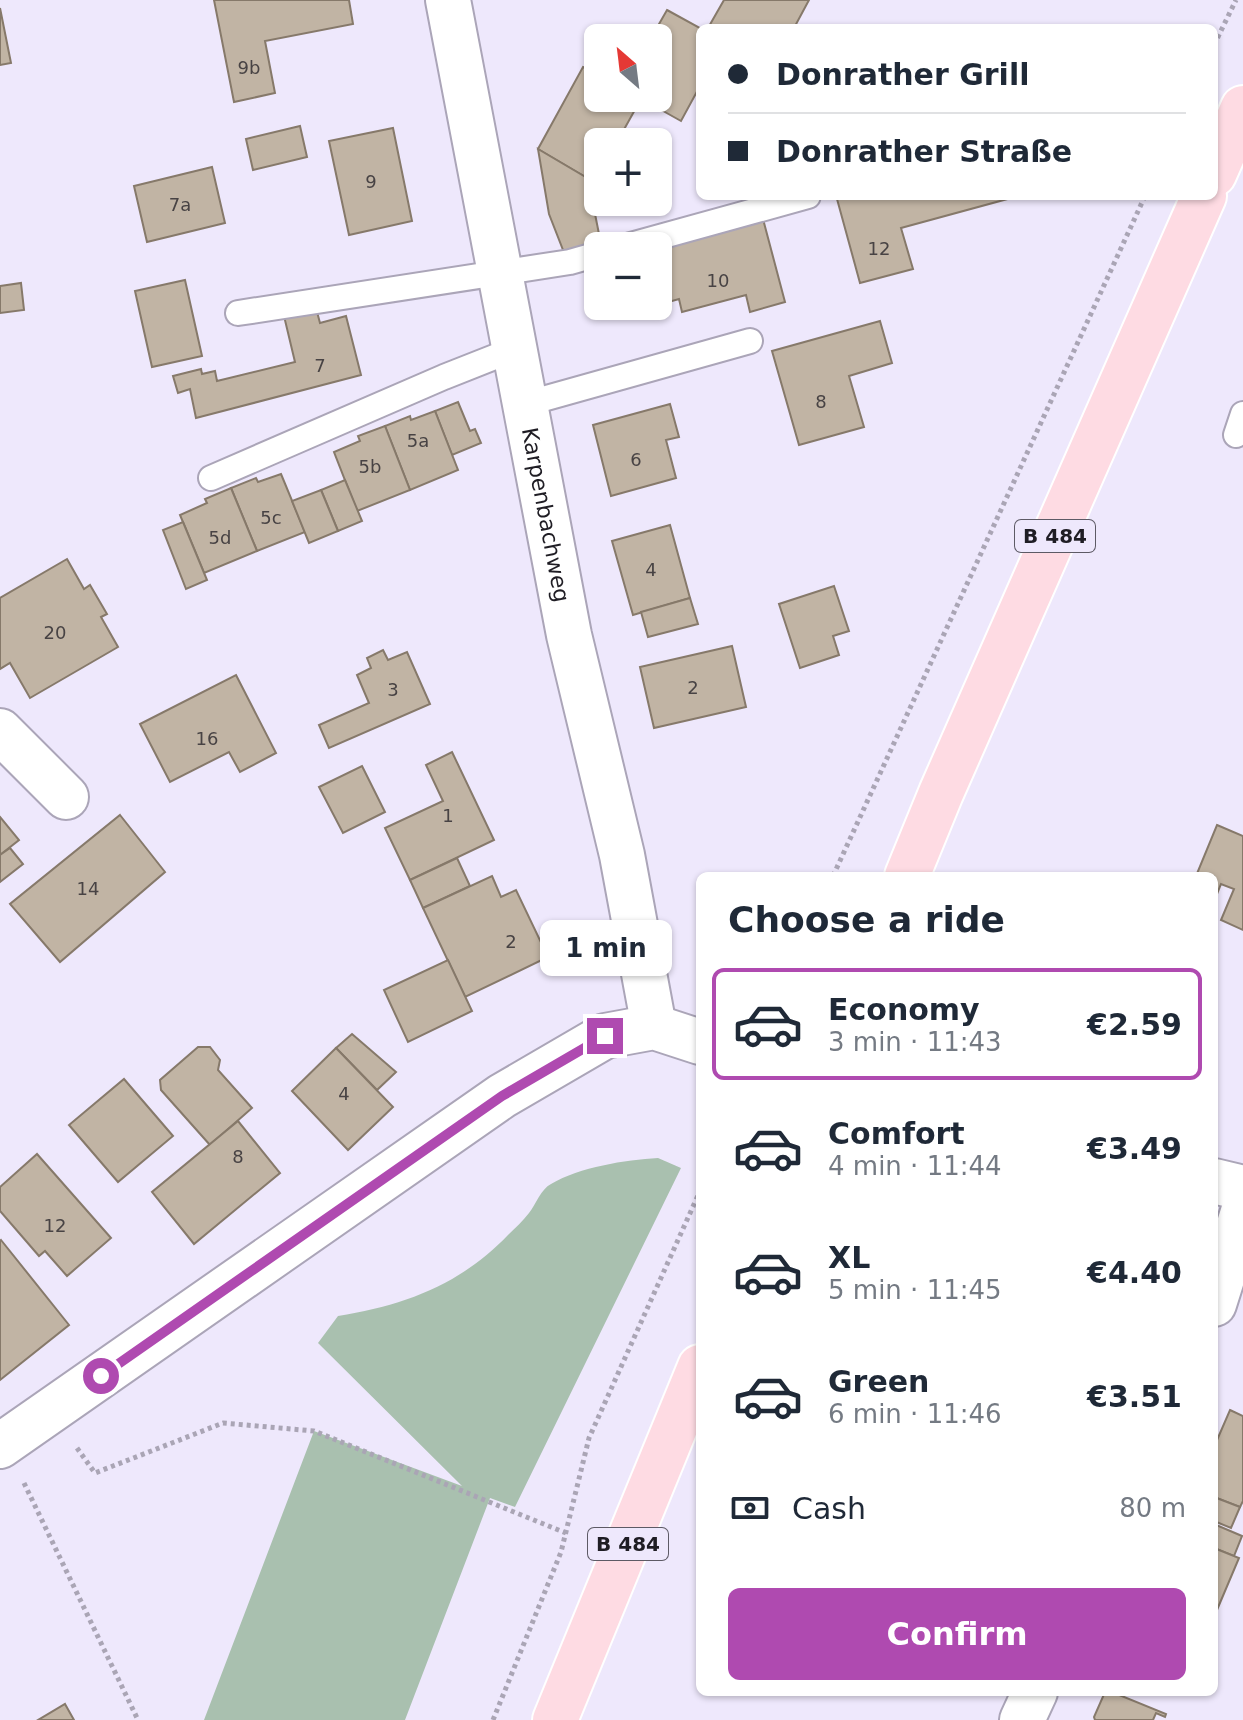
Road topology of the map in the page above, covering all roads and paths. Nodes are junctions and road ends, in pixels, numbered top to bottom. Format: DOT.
graph roads {
  1 [pos="448,0"];
  2 [pos="1236,0"];
  3 [pos="1218,37"];
  4 [pos="1243,108"];
  5 [pos="1218,165"];
  6 [pos="794,200"];
  7 [pos="1143,200"];
  8 [pos="1202,200"];
  9 [pos="672,234"];
  10 [pos="584,258"];
  11 [pos="500,273"];
  12 [pos="238,313"];
  13 [pos="750,341"];
  14 [pos="515,349"];
  15 [pos="525,404"];
  16 [pos="211,478"];
  17 [pos="0,731"];
  18 [pos="66,797"];
  19 [pos="835,872"];
  20 [pos="909,872"];
  21 [pos="654,1027"];
  22 [pos="696,1041"];
  23 [pos="1218,1182"];
  24 [pos="1243,1188"];
  25 [pos="696,1200"];
  26 [pos="1243,1212"];
  27 [pos="1218,1291"];
  28 [pos="696,1377"];
  29 [pos="51,1411"];
  30 [pos="3,1444"];
  31 [pos="566,1533"];
  32 [pos="1033,1696"];
  33 [pos="138,1720"];
  34 [pos="493,1720"];
  35 [pos="555,1720"];
  36 [pos="1022,1720"];
  1 -- 11 [label="street, Karpenbachweg"];
  2 -- 3 [label="path"];
  4 -- 5 [label="main road"];
  6 -- 9 [label="lane"];
  7 -- 19 [label="path"];
  8 -- 20 [label="main road, B 484"];
  10 -- 11 [label="lane"];
  11 -- 12 [label="lane"];
  11 -- 14 [label="street, Karpenbachweg"];
  13 -- 15 [label="lane"];
  14 -- 15 [label="street, Karpenbachweg"];
  14 -- 16 [label="lane"];
  15 -- 21 [label="street, Karpenbachweg"];
  17 -- 18 [label="street"];
  21 -- 22 [label="street"];
  21 -- 29 [label="street"];
  23 -- 24 [label="street"];
  25 -- 31 [label="path"];
  26 -- 27 [label="street"];
  28 -- 35 [label="main road, B 484"];
  29 -- 30 [label="street"];
  29 -- 31 [label="path"];
  30 -- 33 [label="path"];
  31 -- 34 [label="path"];
  32 -- 36 [label="street"];
}
